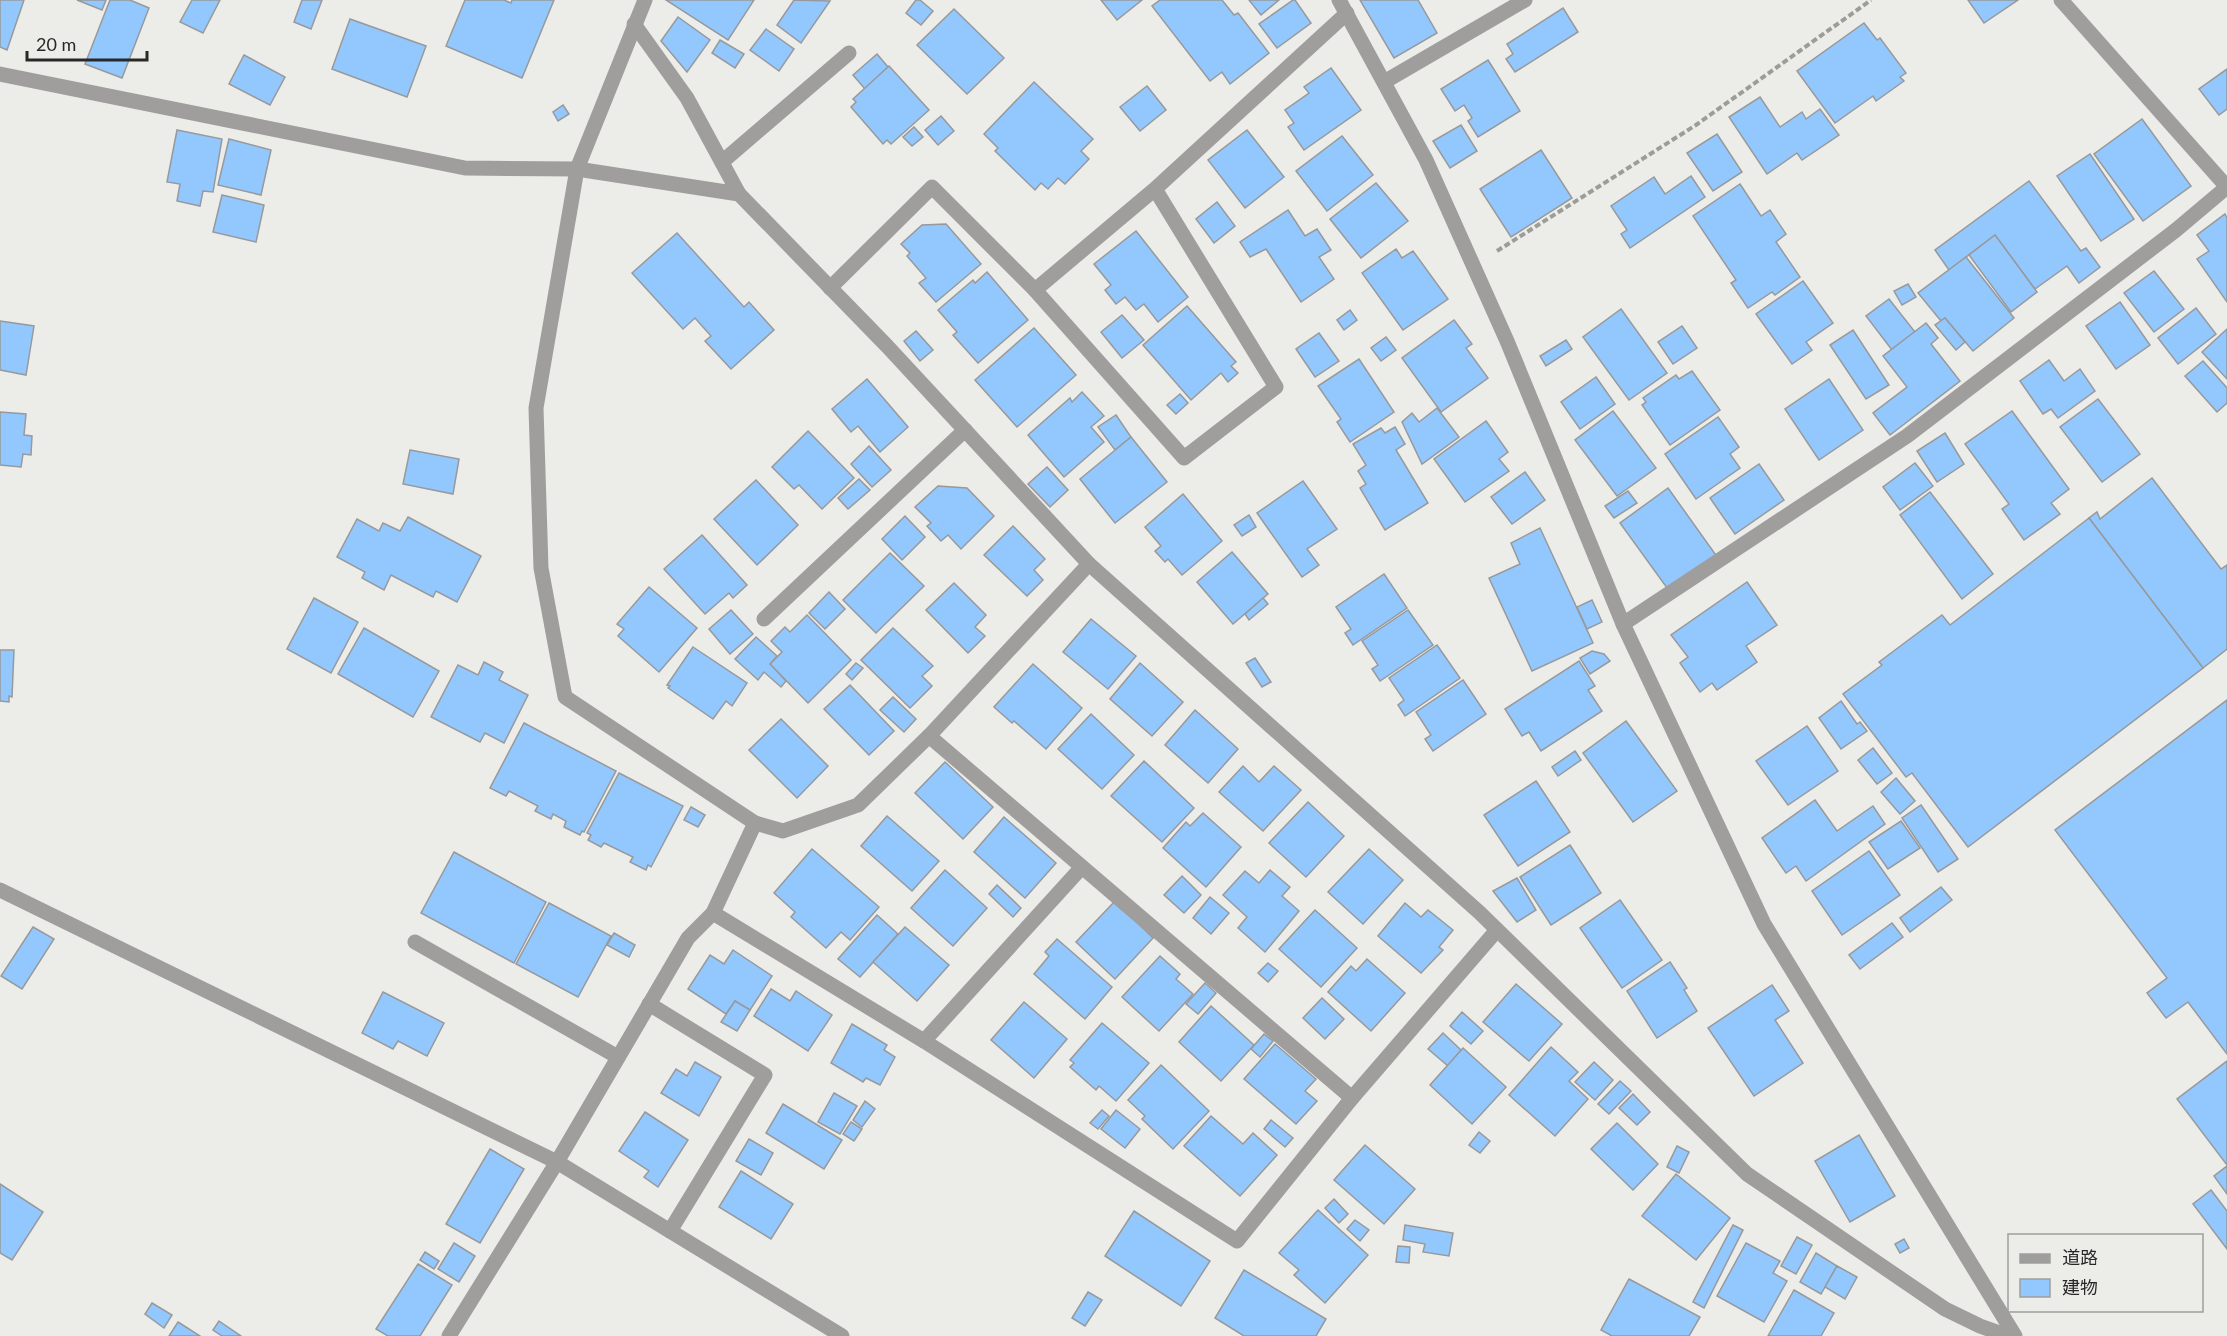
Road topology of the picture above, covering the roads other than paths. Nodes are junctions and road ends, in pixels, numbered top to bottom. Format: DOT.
graph roads {
  1 [pos="645,0"];
  2 [pos="1525,0"];
  3 [pos="2061,0"];
  4 [pos="1343,7"];
  5 [pos="634,24"];
  6 [pos="849,53"];
  7 [pos="0,74"];
  8 [pos="1384,82"];
  9 [pos="722,162"];
  10 [pos="577,169"];
  11 [pos="2227,187"];
  12 [pos="1155,189"];
  13 [pos="739,194"];
  14 [pos="830,288"];
  15 [pos="1035,290"];
  16 [pos="965,430"];
  17 [pos="1089,564"];
  18 [pos="764,619"];
  19 [pos="1623,624"];
  20 [pos="929,736"];
  21 [pos="755,823"];
  22 [pos="1082,867"];
  23 [pos="0,890"];
  24 [pos="713,913"];
  25 [pos="1497,930"];
  26 [pos="415,942"];
  27 [pos="649,1004"];
  28 [pos="924,1041"];
  29 [pos="618,1057"];
  30 [pos="1352,1098"];
  31 [pos="556,1162"];
  32 [pos="670,1231"];
  33 [pos="1977,1331"];
  34 [pos="449,1336"];
  35 [pos="842,1336"];
  36 [pos="2008,1336"];
  37 [pos="2015,1336"];
  1 -- 5 [label="street"];
  2 -- 8 [label="street"];
  3 -- 11 [label="street"];
  4 -- 8 [label="street"];
  4 -- 12 [label="street"];
  5 -- 9 [label="street"];
  5 -- 10 [label="street"];
  6 -- 9 [label="street"];
  7 -- 10 [label="street"];
  8 -- 19 [label="street"];
  9 -- 13 [label="street"];
  10 -- 13 [label="street"];
  10 -- 21 [label="street"];
  11 -- 19 [label="street"];
  12 -- 15 [label="street"];
  12 -- 15 [label="street"];
  13 -- 14 [label="street"];
  14 -- 15 [label="street"];
  14 -- 16 [label="street"];
  16 -- 17 [label="street"];
  16 -- 18 [label="street"];
  17 -- 20 [label="street"];
  17 -- 25 [label="street"];
  19 -- 37 [label="street"];
  20 -- 21 [label="street"];
  20 -- 22 [label="street"];
  21 -- 24 [label="street"];
  22 -- 28 [label="street"];
  22 -- 30 [label="street"];
  23 -- 31 [label="street"];
  24 -- 27 [label="street"];
  24 -- 28 [label="street"];
  25 -- 30 [label="street"];
  25 -- 33 [label="street"];
  26 -- 29 [label="street"];
  27 -- 29 [label="street"];
  27 -- 32 [label="street"];
  28 -- 30 [label="street"];
  29 -- 31 [label="street"];
  31 -- 32 [label="street"];
  31 -- 34 [label="street"];
  32 -- 35 [label="street"];
  33 -- 36 [label="street"];
}
